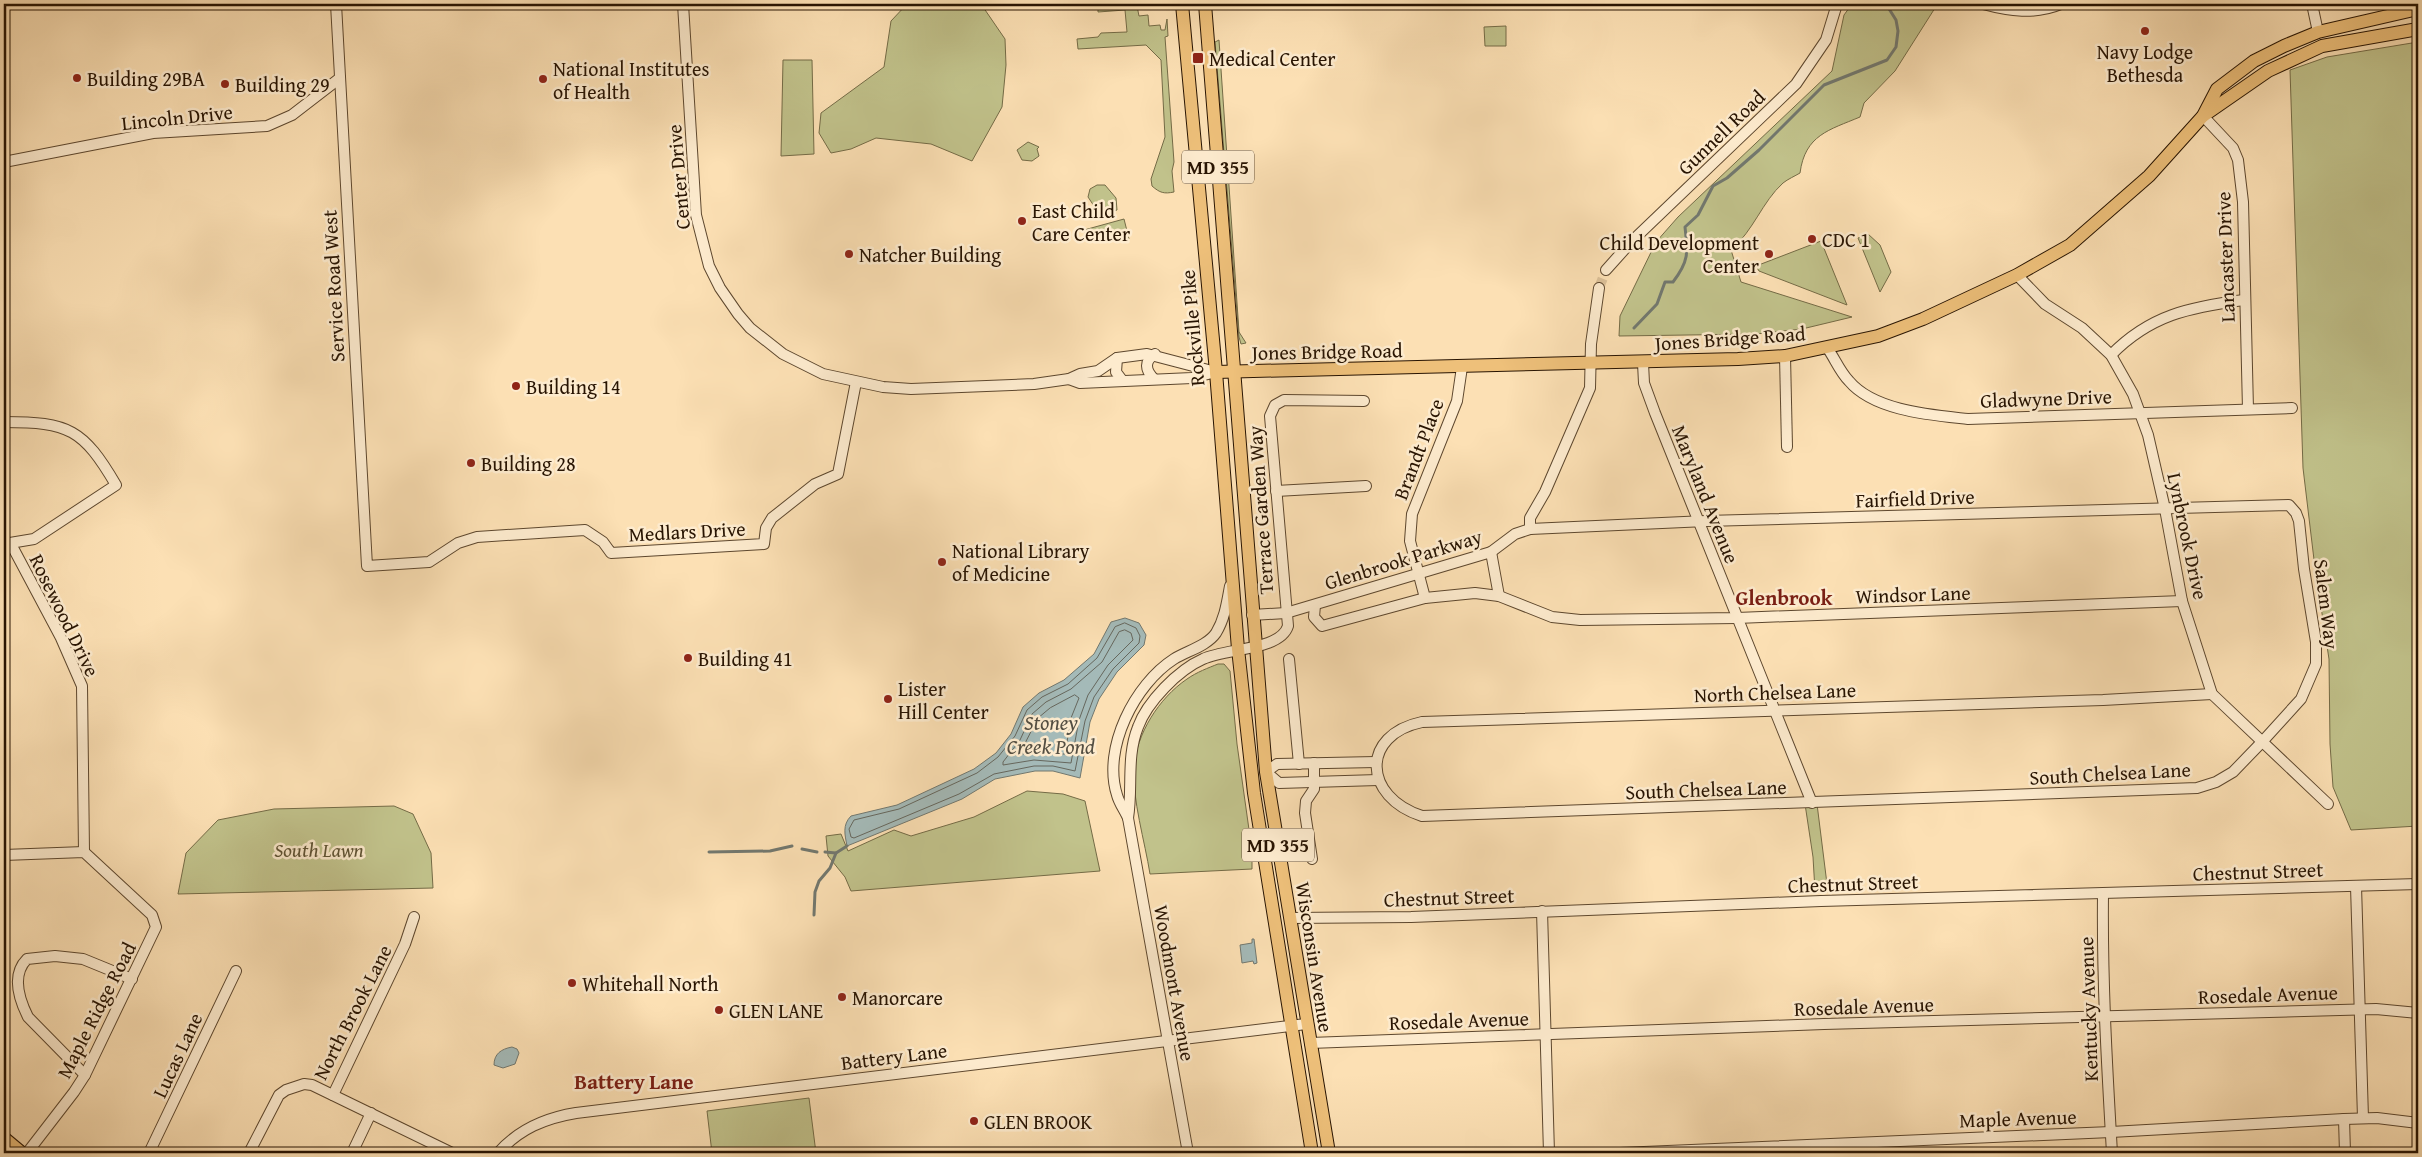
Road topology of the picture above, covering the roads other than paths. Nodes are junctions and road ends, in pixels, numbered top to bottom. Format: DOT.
graph roads {
  1 [pos="336,4"];
  2 [pos="683,4"];
  3 [pos="1182,4"];
  4 [pos="1205,4"];
  5 [pos="1837,4"];
  6 [pos="1983,4"];
  7 [pos="2061,4"];
  8 [pos="2312,6"];
  9 [pos="2418,10"];
  10 [pos="2418,29"];
  11 [pos="2318,32"];
  12 [pos="2322,46"];
  13 [pos="340,78"];
  14 [pos="2203,116"];
  15 [pos="4,162"];
  16 [pos="1606,270"];
  17 [pos="2017,275"];
  18 [pos="1599,288"];
  19 [pos="2244,300"];
  20 [pos="1828,349"];
  21 [pos="1155,354"];
  22 [pos="2111,355"];
  23 [pos="1785,356"];
  24 [pos="1117,358"];
  25 [pos="1592,362"];
  26 [pos="1643,363"];
  27 [pos="1462,368"];
  28 [pos="1235,371"];
  29 [pos="1216,372"];
  30 [pos="1154,379"];
  31 [pos="1069,380"];
  32 [pos="1122,380"];
  33 [pos="856,382"];
  34 [pos="1364,401"];
  35 [pos="2292,408"];
  36 [pos="2248,409"];
  37 [pos="2140,412"];
  38 [pos="4,422"];
  39 [pos="1787,447"];
  40 [pos="1366,486"];
  41 [pos="1276,491"];
  42 [pos="2165,509"];
  43 [pos="2296,513"];
  44 [pos="1697,522"];
  45 [pos="1530,529"];
  46 [pos="8,544"];
  47 [pos="1490,552"];
  48 [pos="367,566"];
  49 [pos="1418,573"];
  50 [pos="1232,575"];
  51 [pos="1499,596"];
  52 [pos="1425,598"];
  53 [pos="2182,601"];
  54 [pos="1315,605"];
  55 [pos="1286,613"];
  56 [pos="1252,614"];
  57 [pos="1737,618"];
  58 [pos="1255,646"];
  59 [pos="1238,649"];
  60 [pos="1289,658"];
  61 [pos="2212,694"];
  62 [pos="1774,710"];
  63 [pos="2262,742"];
  64 [pos="1376,762"];
  65 [pos="1314,763"];
  66 [pos="1299,764"];
  67 [pos="1266,772"];
  68 [pos="1252,773"];
  69 [pos="1378,780"];
  70 [pos="1315,782"];
  71 [pos="1812,803"];
  72 [pos="2328,804"];
  73 [pos="1128,818"];
  74 [pos="84,852"];
  75 [pos="4,856"];
  76 [pos="1312,859"];
  77 [pos="2418,884"];
  78 [pos="2356,886"];
  79 [pos="2103,894"];
  80 [pos="1542,912"];
  81 [pos="414,917"];
  82 [pos="1290,918"];
  83 [pos="1273,919"];
  84 [pos="236,971"];
  85 [pos="132,979"];
  86 [pos="2360,1009"];
  87 [pos="2418,1013"];
  88 [pos="2105,1016"];
  89 [pos="1306,1024"];
  90 [pos="1290,1026"];
  91 [pos="1546,1034"];
  92 [pos="1168,1040"];
  93 [pos="1310,1043"];
  94 [pos="85,1075"];
  95 [pos="333,1095"];
  96 [pos="371,1114"];
  97 [pos="2363,1118"];
  98 [pos="2344,1119"];
  99 [pos="2418,1123"];
  100 [pos="2111,1132"];
  101 [pos="4,1138"];
  102 [pos="1830,1148"];
  103 [pos="22,1153"];
  104 [pos="27,1153"];
  105 [pos="149,1153"];
  106 [pos="249,1153"];
  107 [pos="352,1153"];
  108 [pos="452,1153"];
  109 [pos="498,1153"];
  110 [pos="1188,1153"];
  111 [pos="1312,1153"];
  112 [pos="1329,1153"];
  113 [pos="1550,1153"];
  114 [pos="1620,1153"];
  115 [pos="2112,1153"];
  116 [pos="2345,1153"];
  1 -- 13 [label="street, Service Road West"];
  2 -- 33 [label="street, Center Drive"];
  3 -- 29 [label="main road, Rockville Pike / MD 355"];
  4 -- 28 [label="main road, Rockville Pike / MD 355"];
  5 -- 16 [label="street, Gunnell Road"];
  6 -- 7 [label="street"];
  8 -- 11 [label="street"];
  9 -- 11 [label="main road, Jones Bridge Road"];
  10 -- 12 [label="main road, Jones Bridge Road"];
  11 -- 12 [label="main road"];
  11 -- 14 [label="main road, Jones Bridge Road"];
  12 -- 14 [label="main road, Jones Bridge Road"];
  13 -- 15 [label="street, Lincoln Drive"];
  13 -- 48 [label="street, Service Road West"];
  14 -- 17 [label="main road, Jones Bridge Road"];
  14 -- 19 [label="street, Lancaster Drive"];
  17 -- 20 [label="main road, Jones Bridge Road"];
  17 -- 22 [label="street, Lynbrook Drive"];
  18 -- 25 [label="street"];
  19 -- 22 [label="street"];
  19 -- 36 [label="street, Lancaster Drive"];
  20 -- 23 [label="main road, Jones Bridge Road"];
  20 -- 37 [label="street, Gladwyne Drive"];
  21 -- 24 [label="street, Center Drive"];
  21 -- 29 [label="street, Center Drive"];
  21 -- 30 [label="street"];
  22 -- 37 [label="street, Lynbrook Drive"];
  23 -- 26 [label="main road, Jones Bridge Road"];
  23 -- 39 [label="street"];
  24 -- 31 [label="street, Center Drive"];
  24 -- 32 [label="street"];
  25 -- 26 [label="main road, Jones Bridge Road"];
  25 -- 27 [label="main road, Jones Bridge Road"];
  25 -- 45 [label="street"];
  26 -- 44 [label="street, Maryland Avenue"];
  27 -- 28 [label="main road, Jones Bridge Road"];
  27 -- 49 [label="street, Brandt Place"];
  28 -- 29 [label="main road, Jones Bridge Road"];
  28 -- 56 [label="main road, Rockville Pike / MD 355"];
  29 -- 30 [label="street, Center Drive"];
  29 -- 50 [label="main road, Rockville Pike / MD 355"];
  30 -- 32 [label="street, Center Drive"];
  31 -- 32 [label="street, Center Drive"];
  31 -- 33 [label="street, Center Drive"];
  33 -- 48 [label="street, Medlars Drive"];
  34 -- 41 [label="street, Terrace Garden Way"];
  35 -- 36 [label="street, Gladwyne Drive"];
  36 -- 37 [label="street, Gladwyne Drive"];
  37 -- 42 [label="street, Lynbrook Drive"];
  38 -- 46 [label="street"];
  40 -- 41 [label="street"];
  41 -- 55 [label="street, Terrace Garden Way"];
  42 -- 43 [label="street, Fairfield Drive"];
  42 -- 44 [label="street, Fairfield Drive"];
  42 -- 53 [label="street, Lynbrook Drive"];
  43 -- 63 [label="street, Salem Way"];
  44 -- 45 [label="street, Fairfield Drive"];
  44 -- 57 [label="street, Maryland Avenue"];
  45 -- 47 [label="street, Glenbrook Parkway"];
  46 -- 74 [label="street, Rosewood Drive"];
  47 -- 49 [label="street, Glenbrook Parkway"];
  47 -- 51 [label="street"];
  49 -- 52 [label="street"];
  49 -- 54 [label="street, Glenbrook Parkway"];
  50 -- 59 [label="main road, Rockville Pike / MD 355"];
  50 -- 73 [label="street, Woodmont Avenue"];
  51 -- 52 [label="street, Windsor Lane"];
  51 -- 57 [label="street, Windsor Lane"];
  52 -- 54 [label="street, Windsor Lane"];
  53 -- 57 [label="street, Windsor Lane"];
  53 -- 61 [label="street, Lynbrook Drive"];
  54 -- 55 [label="street, Glenbrook Parkway"];
  55 -- 56 [label="street, Glenbrook Parkway"];
  55 -- 58 [label="street, Terrace Garden Way"];
  56 -- 58 [label="main road, Rockville Pike / MD 355"];
  57 -- 62 [label="street, Maryland Avenue"];
  58 -- 59 [label="street, Woodmont Avenue"];
  58 -- 67 [label="main road, Wisconsin Avenue / MD 355"];
  59 -- 68 [label="main road, Wisconsin Avenue / MD 355"];
  59 -- 73 [label="street, Woodmont Avenue"];
  60 -- 66 [label="street"];
  61 -- 62 [label="street, North Chelsea Lane"];
  61 -- 63 [label="street, Lynbrook Drive"];
  62 -- 64 [label="street, North Chelsea Lane"];
  62 -- 71 [label="street, Maryland Avenue"];
  63 -- 71 [label="street, South Chelsea Lane"];
  63 -- 72 [label="street, Lynbrook Drive"];
  64 -- 65 [label="street"];
  64 -- 69 [label="street"];
  65 -- 66 [label="street"];
  65 -- 70 [label="street"];
  66 -- 67 [label="street"];
  67 -- 68 [label="main road"];
  67 -- 70 [label="street"];
  67 -- 82 [label="main road, Wisconsin Avenue / MD 355"];
  68 -- 83 [label="main road, Wisconsin Avenue / MD 355"];
  69 -- 70 [label="street"];
  69 -- 71 [label="street, South Chelsea Lane"];
  70 -- 76 [label="street"];
  73 -- 92 [label="street, Woodmont Avenue"];
  74 -- 75 [label="street"];
  74 -- 85 [label="street, Maple Ridge Road"];
  77 -- 78 [label="street, Chestnut Street"];
  78 -- 79 [label="street, Chestnut Street"];
  78 -- 86 [label="street"];
  79 -- 80 [label="street, Chestnut Street"];
  79 -- 88 [label="street, Kentucky Avenue"];
  80 -- 82 [label="street, Chestnut Street"];
  80 -- 91 [label="street"];
  81 -- 95 [label="street, North Brook Lane"];
  82 -- 83 [label="main road"];
  82 -- 89 [label="main road, Wisconsin Avenue / MD 355"];
  83 -- 90 [label="main road, Wisconsin Avenue / MD 355"];
  84 -- 105 [label="street, Lucas Lane"];
  85 -- 94 [label="street, Maple Ridge Road"];
  85 -- 94 [label="street"];
  86 -- 87 [label="street, Rosedale Avenue"];
  86 -- 88 [label="street, Rosedale Avenue"];
  86 -- 97 [label="street"];
  88 -- 91 [label="street, Rosedale Avenue"];
  88 -- 100 [label="street, Kentucky Avenue"];
  89 -- 90 [label="street, Battery Lane"];
  89 -- 93 [label="main road, Wisconsin Avenue / MD 355"];
  90 -- 92 [label="street, Battery Lane"];
  90 -- 111 [label="main road, Wisconsin Avenue / MD 355"];
  91 -- 93 [label="street, Rosedale Avenue"];
  91 -- 113 [label="street"];
  92 -- 109 [label="street, Battery Lane"];
  92 -- 110 [label="street, Woodmont Avenue"];
  93 -- 112 [label="main road, Wisconsin Avenue / MD 355"];
  94 -- 104 [label="street, Maple Ridge Road"];
  95 -- 96 [label="street"];
  95 -- 106 [label="street, North Brook Lane"];
  96 -- 107 [label="street"];
  96 -- 108 [label="street"];
  97 -- 98 [label="street, Maple Avenue"];
  97 -- 99 [label="street, Maple Avenue"];
  98 -- 100 [label="street, Maple Avenue"];
  98 -- 116 [label="street"];
  100 -- 102 [label="street, Maple Avenue"];
  100 -- 115 [label="street, Kentucky Avenue"];
  101 -- 103 [label="main road"];
  102 -- 114 [label="street, Maple Avenue"];
}
